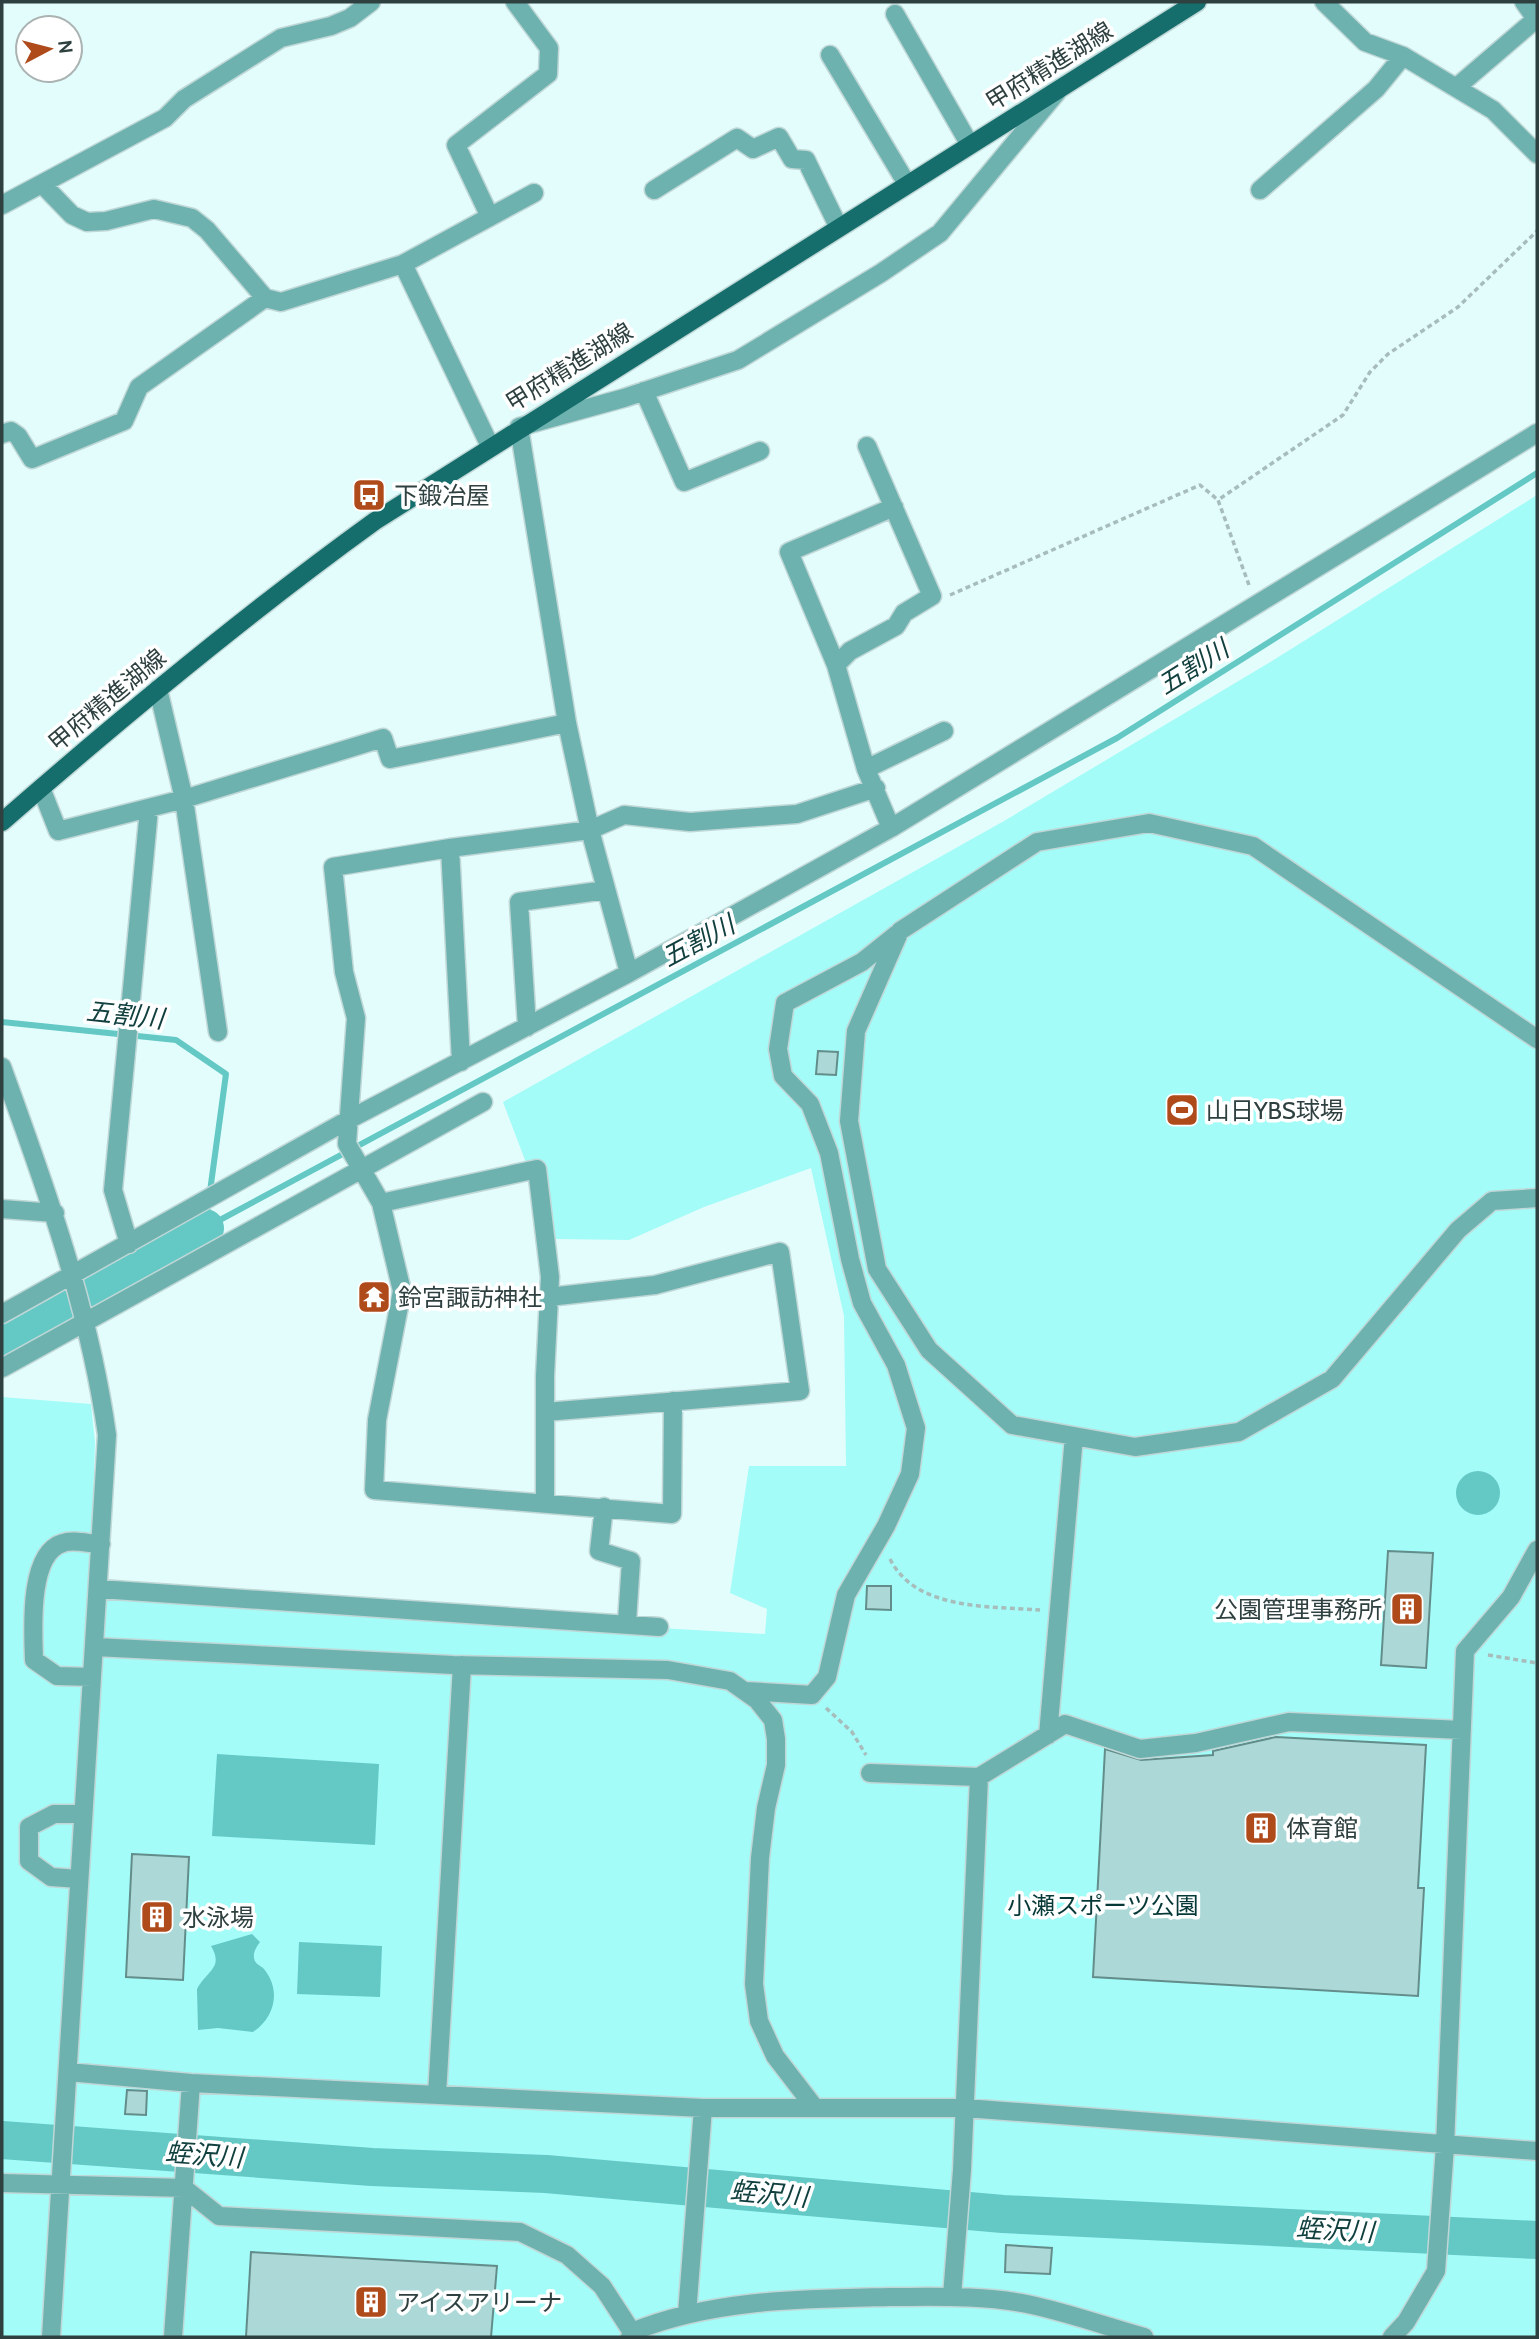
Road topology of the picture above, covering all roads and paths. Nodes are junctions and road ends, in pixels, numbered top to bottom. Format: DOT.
graph roads {
  1 [pos="371,2"];
  2 [pos="515,2"];
  3 [pos="1197,2"];
  4 [pos="1324,2"];
  5 [pos="1524,2"];
  6 [pos="895,14"];
  7 [pos="830,55"];
  8 [pos="1403,56"];
  9 [pos="1458,86"];
  10 [pos="1061,87"];
  11 [pos="970,145"];
  12 [pos="1537,154"];
  13 [pos="906,184"];
  14 [pos="43,186"];
  15 [pos="653,190"];
  16 [pos="1260,190"];
  17 [pos="534,192"];
  18 [pos="2,205"];
  19 [pos="490,217"];
  20 [pos="838,226"];
  21 [pos="1537,232"];
  22 [pos="403,264"];
  23 [pos="264,298"];
  24 [pos="644,391"];
  25 [pos="519,427"];
  26 [pos="1537,433"];
  27 [pos="2,434"];
  28 [pos="490,446"];
  29 [pos="867,446"];
  30 [pos="760,451"];
  31 [pos="1218,500"];
  32 [pos="894,507"];
  33 [pos="932,596"];
  34 [pos="1256,604"];
  35 [pos="836,665"];
  36 [pos="158,689"];
  37 [pos="566,723"];
  38 [pos="944,731"];
  39 [pos="866,769"];
  40 [pos="41,788"];
  41 [pos="876,788"];
  42 [pos="184,799"];
  43 [pos="149,809"];
  44 [pos="2,822"];
  45 [pos="891,828"];
  46 [pos="590,830"];
  47 [pos="450,848"];
  48 [pos="606,890"];
  49 [pos="900,932"];
  50 [pos="629,973"];
  51 [pos="527,1027"];
  52 [pos="218,1032"];
  53 [pos="1537,1039"];
  54 [pos="461,1062"];
  55 [pos="2,1067"];
  56 [pos="483,1102"];
  57 [pos="348,1120"];
  58 [pos="359,1166"];
  59 [pos="1537,1198"];
  60 [pos="381,1203"];
  61 [pos="2,1209"];
  62 [pos="55,1213"];
  63 [pos="129,1244"];
  64 [pos="74,1279"];
  65 [pos="549,1297"];
  66 [pos="2,1314"];
  67 [pos="85,1316"];
  68 [pos="2,1368"];
  69 [pos="673,1401"];
  70 [pos="545,1412"];
  71 [pos="1074,1436"];
  72 [pos="545,1502"];
  73 [pos="604,1507"];
  74 [pos="886,1526"];
  75 [pos="102,1544"];
  76 [pos="1537,1550"];
  77 [pos="99,1589"];
  78 [pos="1059,1612"];
  79 [pos="627,1622"];
  80 [pos="659,1627"];
  81 [pos="95,1647"];
  82 [pos="1465,1651"];
  83 [pos="1537,1663"];
  84 [pos="462,1665"];
  85 [pos="92,1677"];
  86 [pos="745,1691"];
  87 [pos="812,1695"];
  88 [pos="1462,1730"];
  89 [pos="1048,1735"];
  90 [pos="870,1773"];
  91 [pos="979,1777"];
  92 [pos="82,1814"];
  93 [pos="79,1879"];
  94 [pos="68,2072"];
  95 [pos="191,2082"];
  96 [pos="437,2095"];
  97 [pos="703,2108"];
  98 [pos="815,2108"];
  99 [pos="965,2108"];
  100 [pos="1445,2146"];
  101 [pos="1537,2151"];
  102 [pos="61,2179"];
  103 [pos="2,2183"];
  104 [pos="184,2188"];
  105 [pos="951,2296"];
  106 [pos="687,2314"];
  107 [pos="631,2335"];
  108 [pos="51,2337"];
  109 [pos="173,2337"];
  110 [pos="1144,2337"];
  111 [pos="1392,2337"];
  1 -- 14 [label="street"];
  2 -- 19 [label="street"];
  3 -- 10 [label="main road, 甲府精進湖線"];
  4 -- 8 [label="street"];
  5 -- 9 [label="street"];
  6 -- 11 [label="street"];
  7 -- 13 [label="street"];
  8 -- 9 [label="street"];
  8 -- 16 [label="street"];
  9 -- 12 [label="street"];
  10 -- 11 [label="main road, 甲府精進湖線"];
  10 -- 24 [label="street"];
  11 -- 13 [label="main road, 甲府精進湖線"];
  13 -- 20 [label="main road, 甲府精進湖線"];
  14 -- 18 [label="street"];
  14 -- 23 [label="street"];
  15 -- 20 [label="street"];
  17 -- 19 [label="street"];
  19 -- 22 [label="street"];
  20 -- 25 [label="main road, 甲府精進湖線"];
  21 -- 31 [label="path"];
  22 -- 23 [label="street"];
  22 -- 28 [label="street"];
  23 -- 27 [label="street"];
  24 -- 25 [label="street"];
  24 -- 30 [label="street"];
  25 -- 28 [label="main road, 甲府精進湖線"];
  25 -- 37 [label="street"];
  26 -- 34 [label="street"];
  28 -- 36 [label="main road, 甲府精進湖線"];
  29 -- 32 [label="street"];
  31 -- 33 [label="path"];
  31 -- 34 [label="path"];
  32 -- 33 [label="street"];
  32 -- 35 [label="street"];
  33 -- 35 [label="street"];
  34 -- 45 [label="street"];
  35 -- 39 [label="street"];
  36 -- 40 [label="main road, 甲府精進湖線"];
  36 -- 42 [label="street"];
  37 -- 42 [label="street"];
  37 -- 46 [label="street"];
  38 -- 39 [label="street"];
  39 -- 41 [label="street"];
  40 -- 43 [label="street"];
  40 -- 44 [label="main road, 甲府精進湖線"];
  41 -- 45 [label="street"];
  41 -- 46 [label="street"];
  42 -- 43 [label="street"];
  42 -- 52 [label="street"];
  43 -- 63 [label="street"];
  45 -- 50 [label="street"];
  46 -- 47 [label="street"];
  46 -- 48 [label="street"];
  47 -- 54 [label="street"];
  47 -- 57 [label="street"];
  48 -- 50 [label="street"];
  48 -- 51 [label="street"];
  49 -- 53 [label="street"];
  49 -- 71 [label="street"];
  49 -- 74 [label="street"];
  50 -- 51 [label="street"];
  51 -- 54 [label="street"];
  54 -- 57 [label="street"];
  55 -- 62 [label="street"];
  56 -- 58 [label="street"];
  57 -- 58 [label="street"];
  57 -- 63 [label="street"];
  58 -- 60 [label="street"];
  58 -- 67 [label="street"];
  59 -- 71 [label="street"];
  60 -- 65 [label="street"];
  60 -- 72 [label="street"];
  61 -- 62 [label="street"];
  62 -- 64 [label="street"];
  63 -- 64 [label="street"];
  64 -- 66 [label="street"];
  64 -- 67 [label="street"];
  65 -- 69 [label="street"];
  65 -- 70 [label="street"];
  67 -- 68 [label="street"];
  67 -- 75 [label="street"];
  69 -- 70 [label="street"];
  69 -- 73 [label="street"];
  70 -- 72 [label="street"];
  71 -- 78 [label="street"];
  72 -- 73 [label="street"];
  73 -- 79 [label="street"];
  74 -- 78 [label="path"];
  74 -- 87 [label="street"];
  75 -- 77 [label="street"];
  75 -- 85 [label="street"];
  76 -- 82 [label="street"];
  77 -- 79 [label="street"];
  77 -- 81 [label="street"];
  78 -- 89 [label="street"];
  79 -- 80 [label="street"];
  81 -- 84 [label="street"];
  81 -- 85 [label="street"];
  82 -- 83 [label="path"];
  82 -- 88 [label="street"];
  84 -- 86 [label="street"];
  84 -- 96 [label="street"];
  85 -- 92 [label="street"];
  86 -- 87 [label="street"];
  86 -- 98 [label="street"];
  87 -- 90 [label="path"];
  88 -- 89 [label="street"];
  88 -- 100 [label="street"];
  89 -- 91 [label="street"];
  90 -- 91 [label="street"];
  91 -- 99 [label="street"];
  92 -- 93 [label="street"];
  92 -- 93 [label="street"];
  93 -- 94 [label="street"];
  94 -- 95 [label="street"];
  94 -- 102 [label="street"];
  95 -- 96 [label="street"];
  95 -- 104 [label="street"];
  96 -- 97 [label="street"];
  97 -- 98 [label="street"];
  97 -- 106 [label="street"];
  98 -- 99 [label="street"];
  99 -- 100 [label="street"];
  99 -- 105 [label="street"];
  100 -- 101 [label="street"];
  100 -- 111 [label="street"];
  102 -- 103 [label="street"];
  102 -- 104 [label="street"];
  102 -- 108 [label="street"];
  104 -- 107 [label="street"];
  104 -- 109 [label="street"];
  105 -- 106 [label="street"];
  105 -- 110 [label="street"];
  106 -- 107 [label="street"];
}
